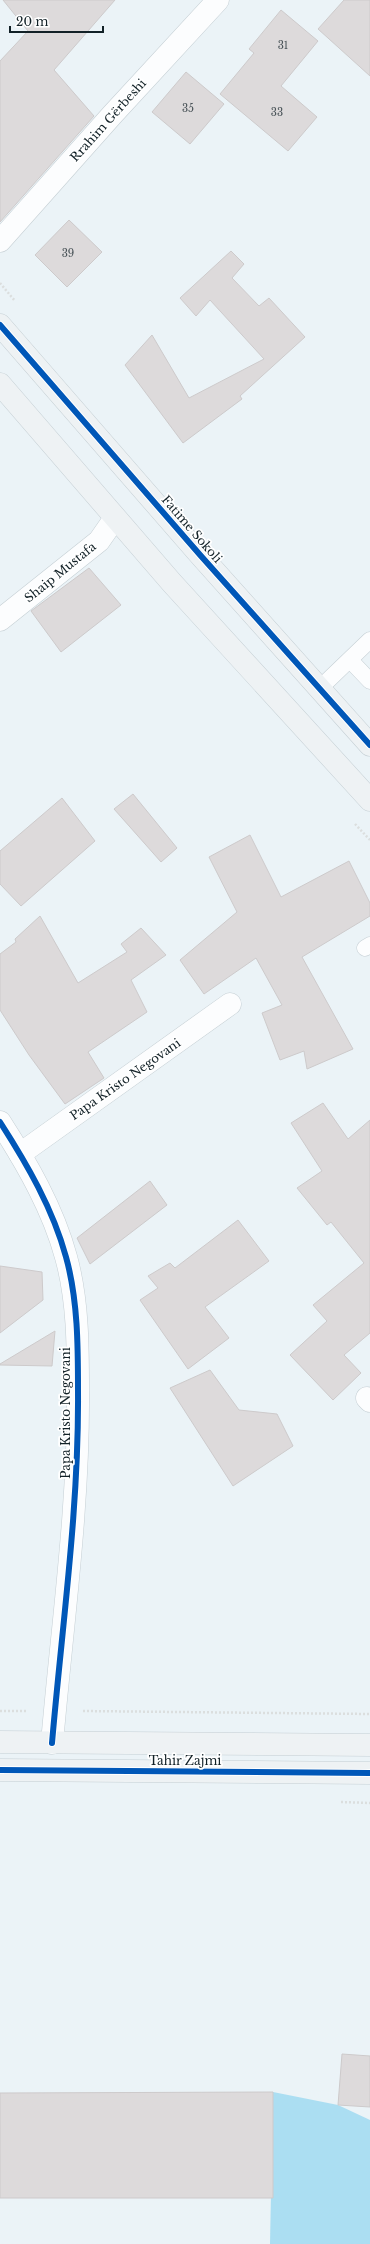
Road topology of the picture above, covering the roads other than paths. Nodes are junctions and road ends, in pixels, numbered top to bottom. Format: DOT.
graph roads {
  1 [pos="218,0"];
  2 [pos="0,241"];
  3 [pos="0,325"];
  4 [pos="0,384"];
  5 [pos="115,518"];
  6 [pos="0,620"];
  7 [pos="370,640"];
  8 [pos="350,660"];
  9 [pos="370,681"];
  10 [pos="319,689"];
  11 [pos="370,745"];
  12 [pos="370,800"];
  13 [pos="230,1004"];
  14 [pos="0,1122"];
  15 [pos="20,1154"];
  16 [pos="0,1742"];
  17 [pos="52,1743"];
  18 [pos="370,1746"];
  19 [pos="0,1770"];
  20 [pos="370,1773"];
  1 -- 2 [label="street, Rrahim Gërbeshi"];
  3 -- 10 [label="street, Fatime Sokoli"];
  4 -- 5 [label="street"];
  5 -- 6 [label="street, Shaip Mustafa"];
  5 -- 12 [label="street"];
  7 -- 8 [label="lane"];
  8 -- 9 [label="lane"];
  8 -- 10 [label="lane"];
  10 -- 11 [label="street, Fatime Sokoli"];
  13 -- 15 [label="street, Papa Kristo Negovani"];
  14 -- 15 [label="street, Papa Kristo Negovani"];
  15 -- 17 [label="street, Papa Kristo Negovani"];
  16 -- 17 [label="street, Tahir Zajmi"];
  17 -- 18 [label="street, Tahir Zajmi"];
  19 -- 20 [label="street, Tahir Zajmi"];
}
